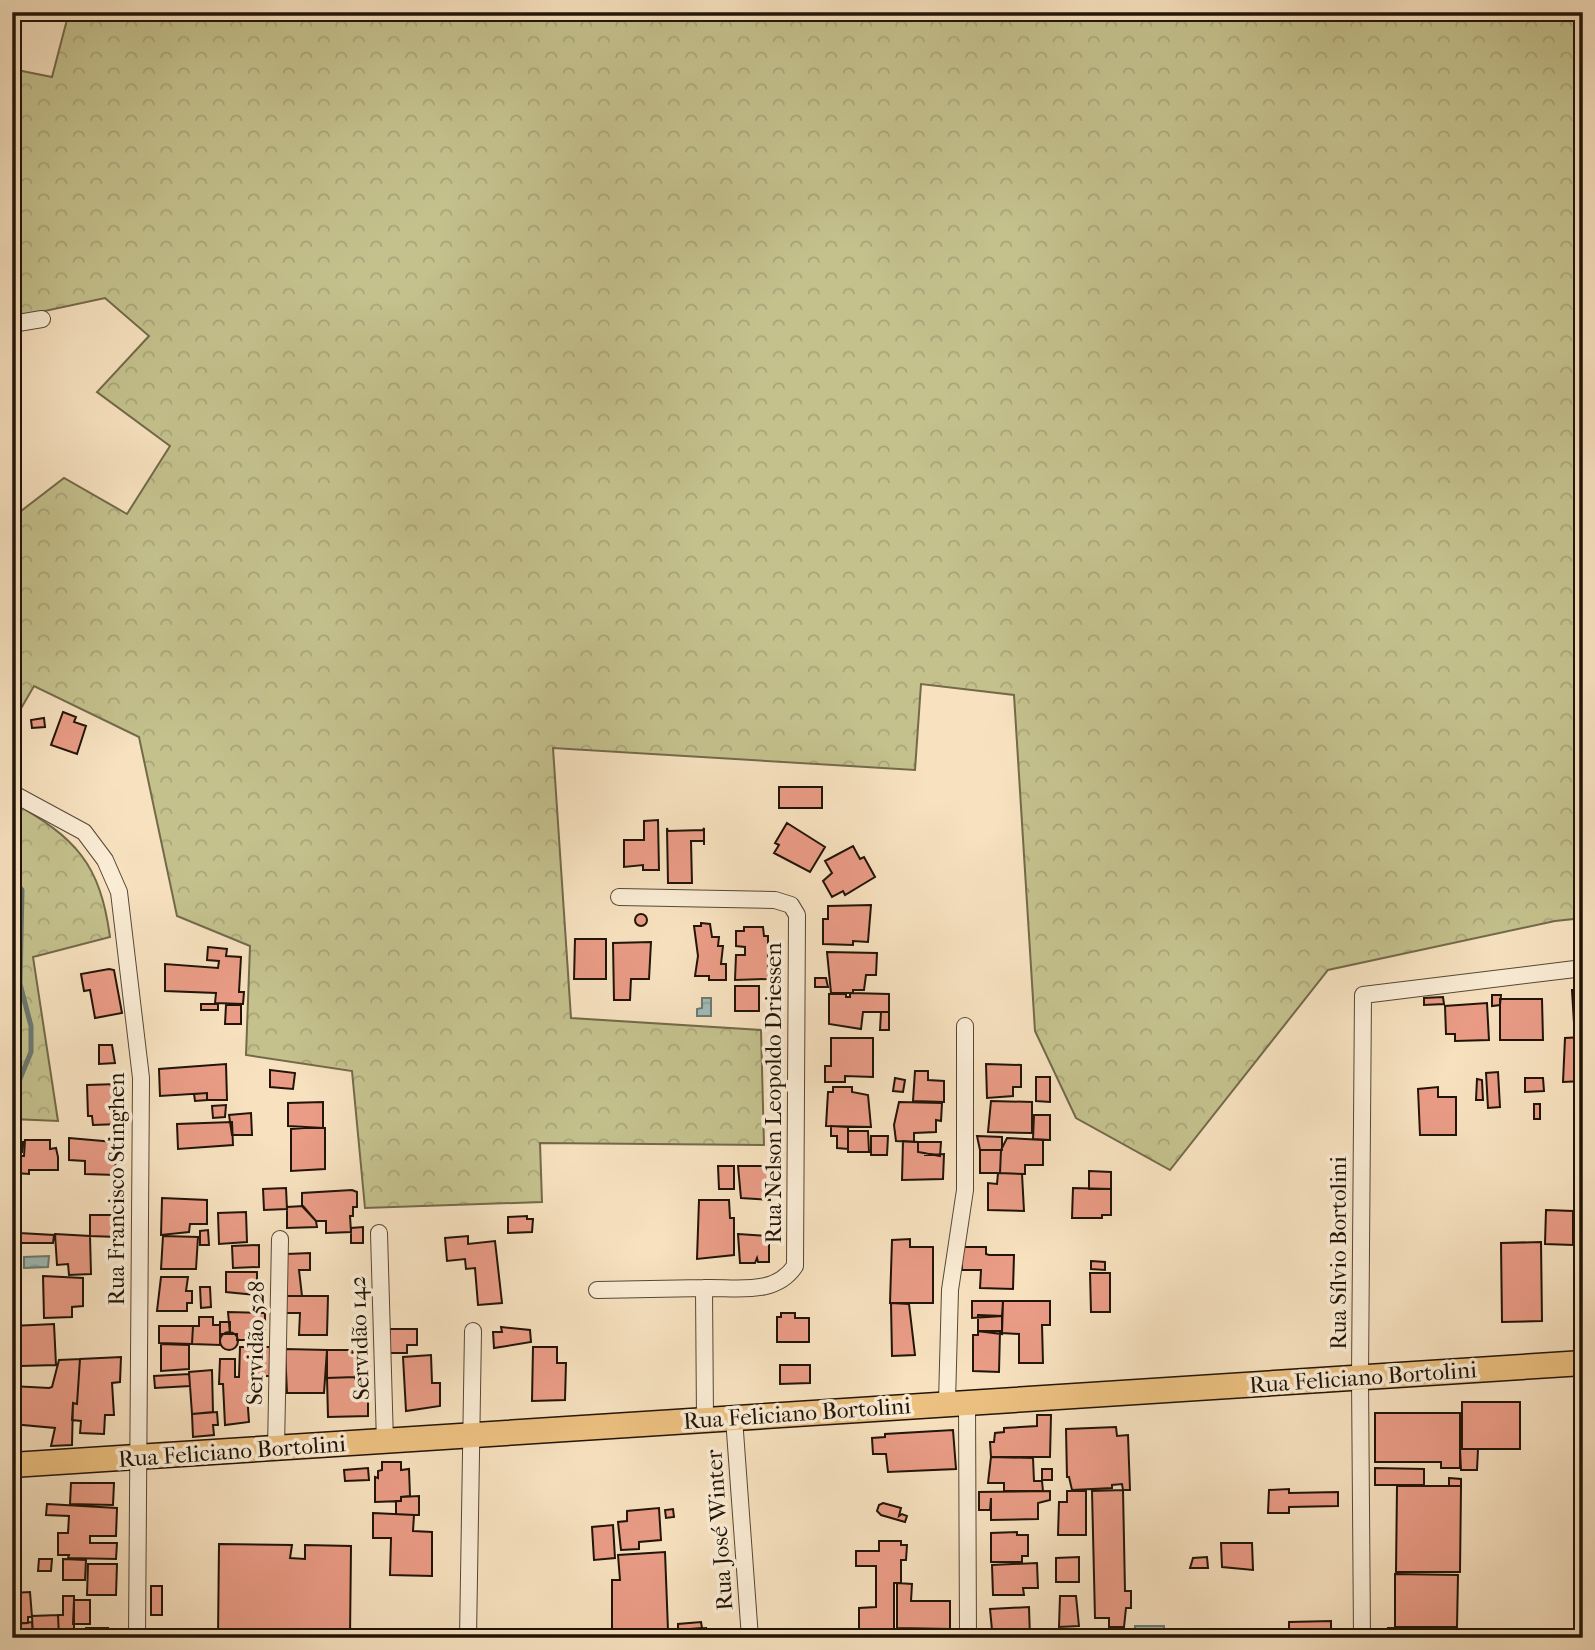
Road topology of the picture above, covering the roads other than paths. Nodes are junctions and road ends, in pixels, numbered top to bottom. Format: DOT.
graph roads {
  1 [pos="42,319"];
  2 [pos="12,324"];
  3 [pos="12,793"];
  4 [pos="619,897"];
  5 [pos="1583,968"];
  6 [pos="965,1026"];
  7 [pos="379,1233"];
  8 [pos="280,1238"];
  9 [pos="704,1288"];
  10 [pos="597,1290"];
  11 [pos="474,1331"];
  12 [pos="1583,1363"];
  13 [pos="1360,1377"];
  14 [pos="957,1402"];
  15 [pos="734,1418"];
  16 [pos="705,1420"];
  17 [pos="474,1436"];
  18 [pos="385,1442"];
  19 [pos="276,1449"];
  20 [pos="138,1457"];
  21 [pos="12,1465"];
  22 [pos="137,1638"];
  23 [pos="468,1638"];
  24 [pos="750,1638"];
  25 [pos="968,1638"];
  26 [pos="1362,1638"];
  1 -- 2 [label="street"];
  3 -- 20 [label="street, Rua Francisco Stinghen"];
  4 -- 9 [label="street, Rua Nelson Leopoldo Driessen"];
  5 -- 13 [label="street, Rua Sílvio Bortolini"];
  6 -- 14 [label="street"];
  7 -- 18 [label="street, Servidão 142"];
  8 -- 19 [label="street, Servidão 528"];
  9 -- 10 [label="street"];
  9 -- 16 [label="street"];
  11 -- 17 [label="street"];
  12 -- 13 [label="main road, Rua Feliciano Bortolini"];
  13 -- 14 [label="main road, Rua Feliciano Bortolini"];
  13 -- 26 [label="street, Rua Sílvio Bortolini"];
  14 -- 15 [label="main road, Rua Feliciano Bortolini"];
  14 -- 25 [label="street"];
  15 -- 16 [label="main road, Rua Feliciano Bortolini"];
  15 -- 24 [label="street, Rua José Winter"];
  16 -- 17 [label="main road, Rua Feliciano Bortolini"];
  17 -- 18 [label="main road, Rua Feliciano Bortolini"];
  17 -- 23 [label="street"];
  18 -- 19 [label="main road, Rua Feliciano Bortolini"];
  19 -- 20 [label="main road, Rua Feliciano Bortolini"];
  20 -- 21 [label="main road, Rua Feliciano Bortolini"];
  20 -- 22 [label="street, Rua Francisco Stinghen"];
}
